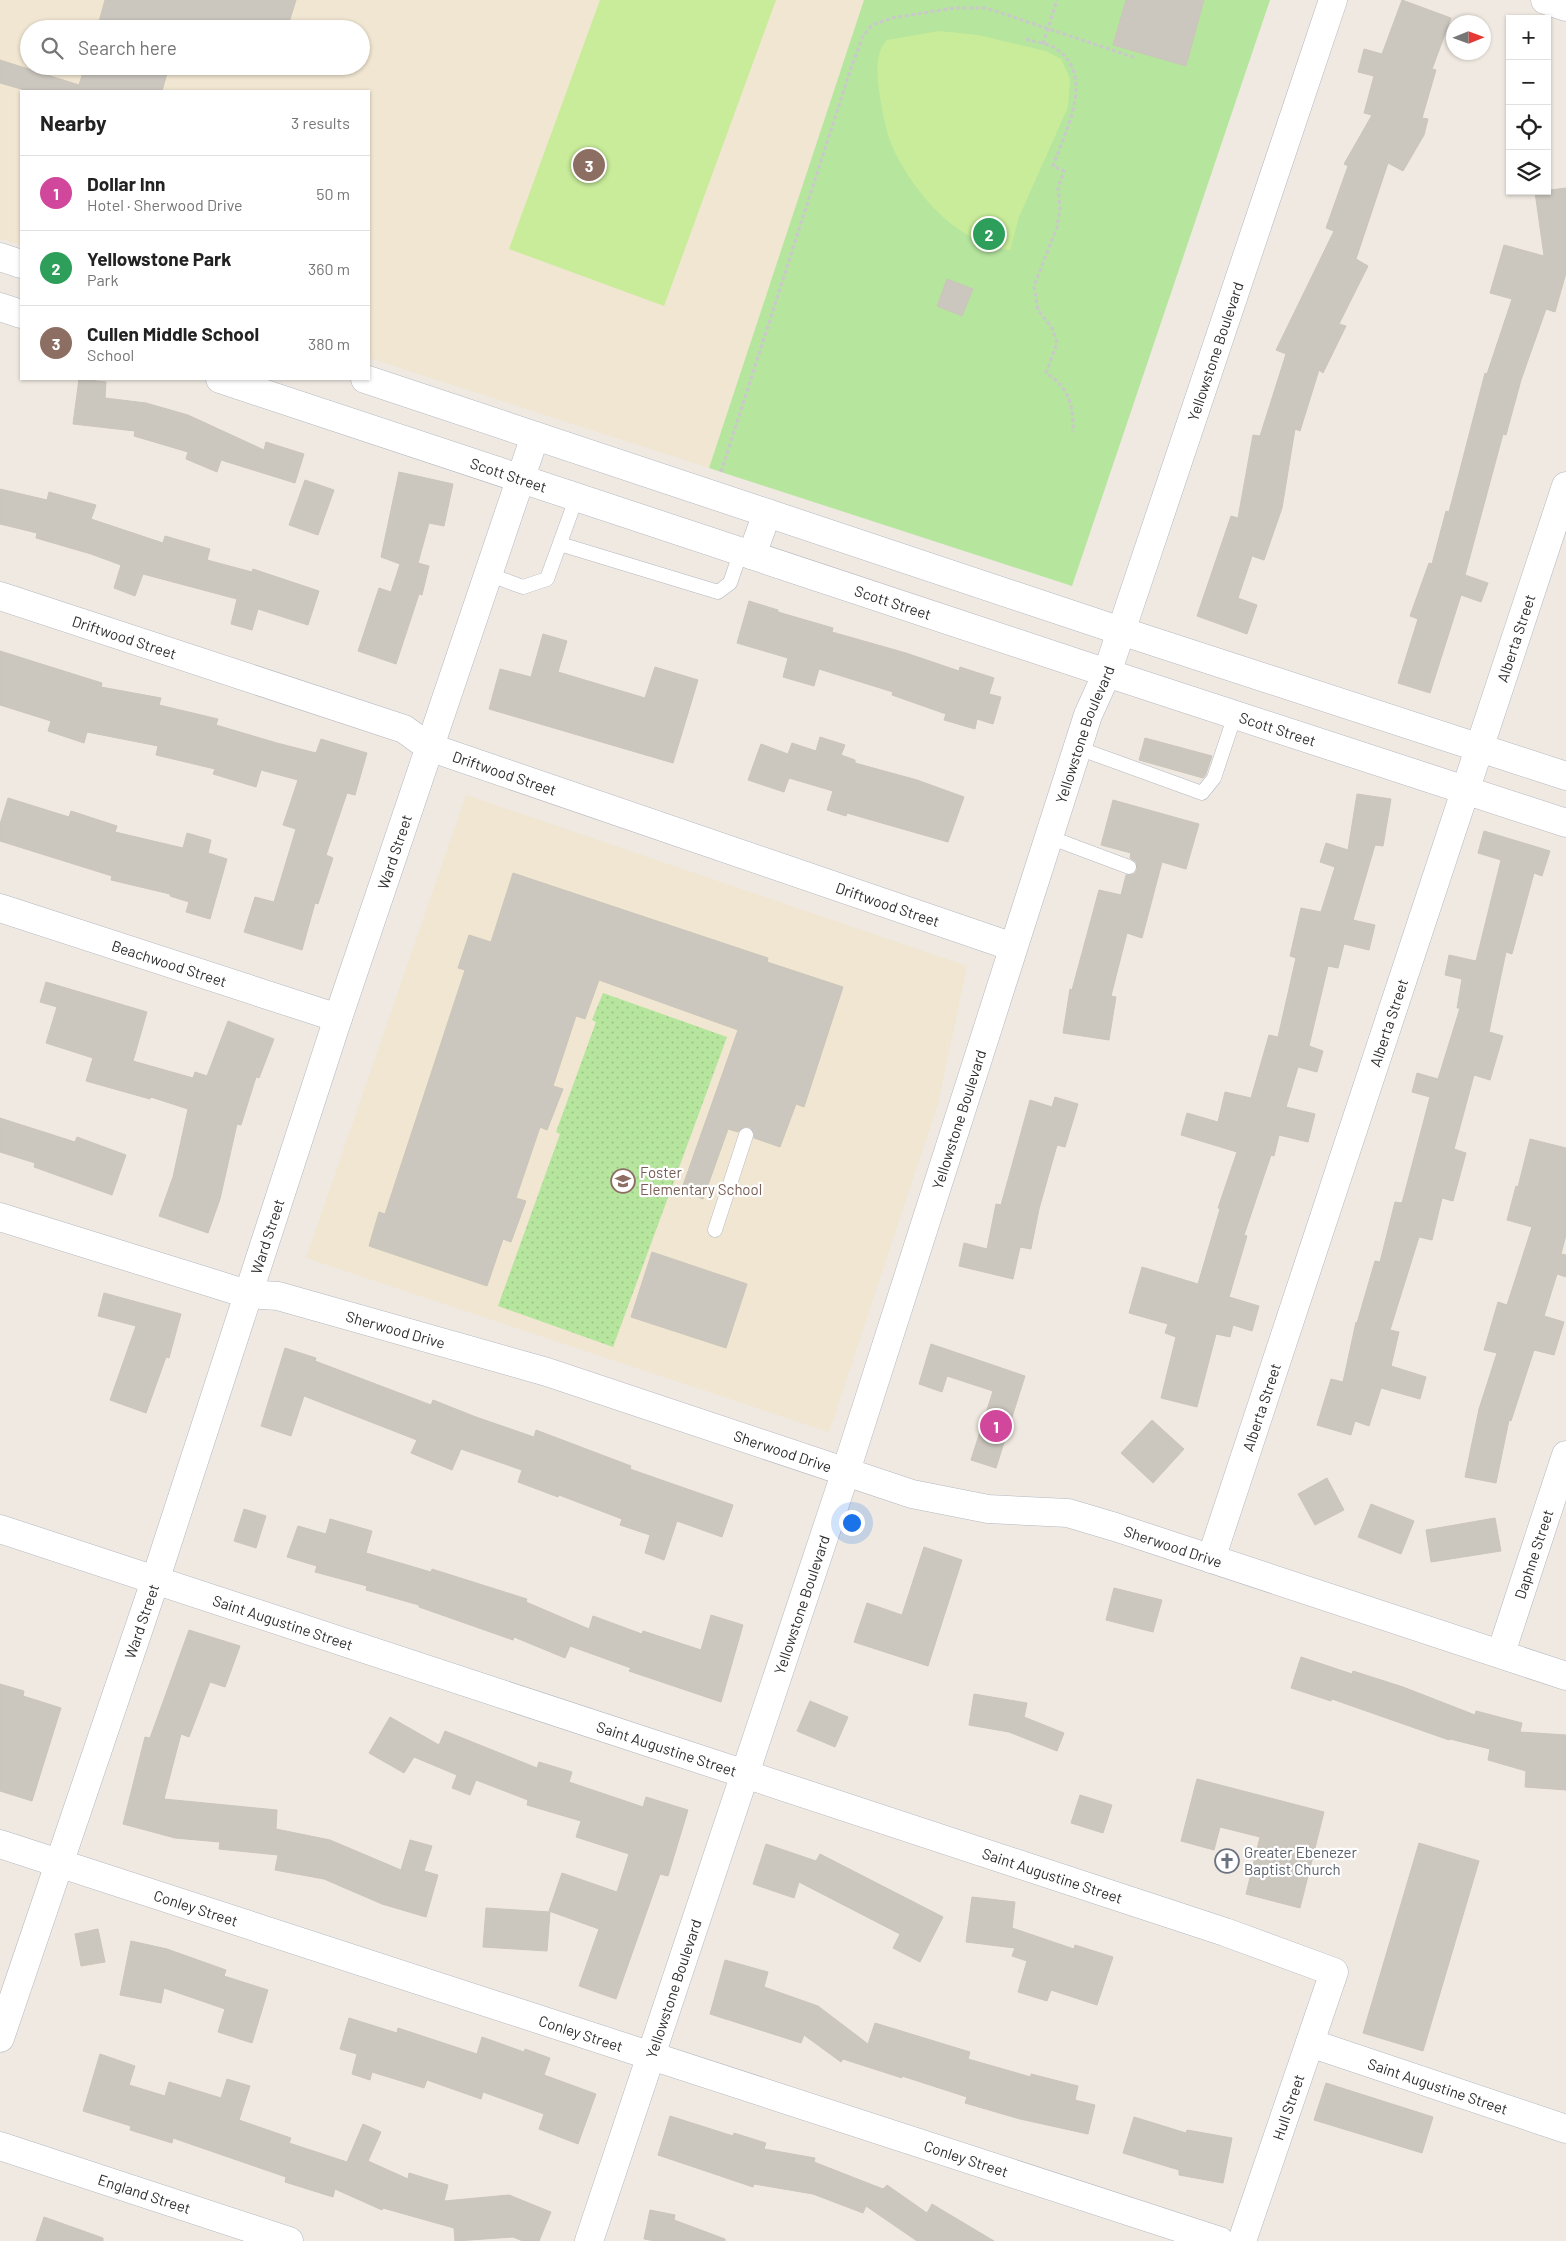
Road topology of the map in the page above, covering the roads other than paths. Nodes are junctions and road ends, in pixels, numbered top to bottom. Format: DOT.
graph roads {
  1 [pos="1333,0"];
  2 [pos="1545,0"];
  3 [pos="1566,7"];
  4 [pos="0,257"];
  5 [pos="20,264"];
  6 [pos="0,306"];
  7 [pos="20,314"];
  8 [pos="223,380"];
  9 [pos="368,380"];
  10 [pos="535,436"];
  11 [pos="522,478"];
  12 [pos="1566,486"];
  13 [pos="577,496"];
  14 [pos="767,513"];
  15 [pos="560,544"];
  16 [pos="747,553"];
  17 [pos="488,574"];
  18 [pos="0,596"];
  19 [pos="1121,631"];
  20 [pos="1107,673"];
  21 [pos="1235,715"];
  22 [pos="1480,747"];
  23 [pos="429,748"];
  24 [pos="1078,748"];
  25 [pos="1566,776"];
  26 [pos="1466,790"];
  27 [pos="1566,823"];
  28 [pos="1049,837"];
  29 [pos="1129,867"];
  30 [pos="0,908"];
  31 [pos="1013,947"];
  32 [pos="338,1018"];
  33 [pos="746,1135"];
  34 [pos="0,1217"];
  35 [pos="715,1230"];
  36 [pos="247,1294"];
  37 [pos="1566,1455"];
  38 [pos="846,1471"];
  39 [pos="0,1530"];
  40 [pos="1211,1559"];
  41 [pos="155,1580"];
  42 [pos="1501,1653"];
  43 [pos="1566,1676"];
  44 [pos="744,1772"];
  45 [pos="0,1844"];
  46 [pos="60,1864"];
  47 [pos="1334,1972"];
  48 [pos="0,2038"];
  49 [pos="1310,2043"];
  50 [pos="652,2054"];
  51 [pos="1566,2129"];
  52 [pos="0,2146"];
  53 [pos="289,2241"];
  54 [pos="590,2241"];
  55 [pos="1220,2241"];
  56 [pos="1242,2241"];
  1 -- 19 [label="street, Yellowstone Boulevard"];
  2 -- 3 [label="street"];
  4 -- 5 [label="street"];
  6 -- 7 [label="street"];
  8 -- 11 [label="street, Scott Street"];
  9 -- 10 [label="street"];
  10 -- 11 [label="street, Ward Street"];
  10 -- 14 [label="street"];
  11 -- 13 [label="street, Scott Street"];
  11 -- 17 [label="street, Ward Street"];
  12 -- 22 [label="street, Alberta Street"];
  13 -- 15 [label="lane"];
  13 -- 16 [label="street, Scott Street"];
  14 -- 16 [label="street"];
  14 -- 19 [label="street"];
  15 -- 16 [label="lane"];
  15 -- 17 [label="lane"];
  16 -- 20 [label="street, Scott Street"];
  17 -- 23 [label="street, Ward Street"];
  18 -- 23 [label="street, Driftwood Street"];
  19 -- 20 [label="street, Yellowstone Boulevard"];
  19 -- 22 [label="street"];
  20 -- 21 [label="street, Scott Street"];
  20 -- 24 [label="street, Yellowstone Boulevard"];
  21 -- 24 [label="lane"];
  21 -- 26 [label="street, Scott Street"];
  22 -- 25 [label="street"];
  22 -- 26 [label="street, Alberta Street"];
  23 -- 31 [label="street, Driftwood Street"];
  23 -- 32 [label="street, Ward Street"];
  24 -- 28 [label="street, Yellowstone Boulevard"];
  26 -- 27 [label="street, Scott Street"];
  26 -- 40 [label="street, Alberta Street"];
  28 -- 29 [label="lane"];
  28 -- 31 [label="street, Yellowstone Boulevard"];
  30 -- 32 [label="street, Beachwood Street"];
  31 -- 38 [label="street, Yellowstone Boulevard"];
  32 -- 36 [label="street, Ward Street"];
  33 -- 35 [label="lane"];
  34 -- 36 [label="street, Sherwood Drive"];
  36 -- 38 [label="street, Sherwood Drive"];
  36 -- 41 [label="street, Ward Street"];
  37 -- 42 [label="street, Daphne Street"];
  38 -- 40 [label="street, Sherwood Drive"];
  38 -- 44 [label="street, Yellowstone Boulevard"];
  39 -- 41 [label="street, Saint Augustine Street"];
  40 -- 42 [label="street, Sherwood Drive"];
  41 -- 44 [label="street, Saint Augustine Street"];
  41 -- 46 [label="street, Ward Street"];
  42 -- 43 [label="street, Sherwood Drive"];
  44 -- 47 [label="street, Saint Augustine Street"];
  44 -- 50 [label="street, Yellowstone Boulevard"];
  45 -- 46 [label="street, Conley Street"];
  46 -- 48 [label="street, Ward Street"];
  46 -- 50 [label="street, Conley Street"];
  47 -- 49 [label="street, Hull Street"];
  49 -- 51 [label="street, Saint Augustine Street"];
  49 -- 56 [label="street, Hull Street"];
  50 -- 54 [label="street, Yellowstone Boulevard"];
  50 -- 55 [label="street, Conley Street"];
  52 -- 53 [label="street, England Street"];
}
